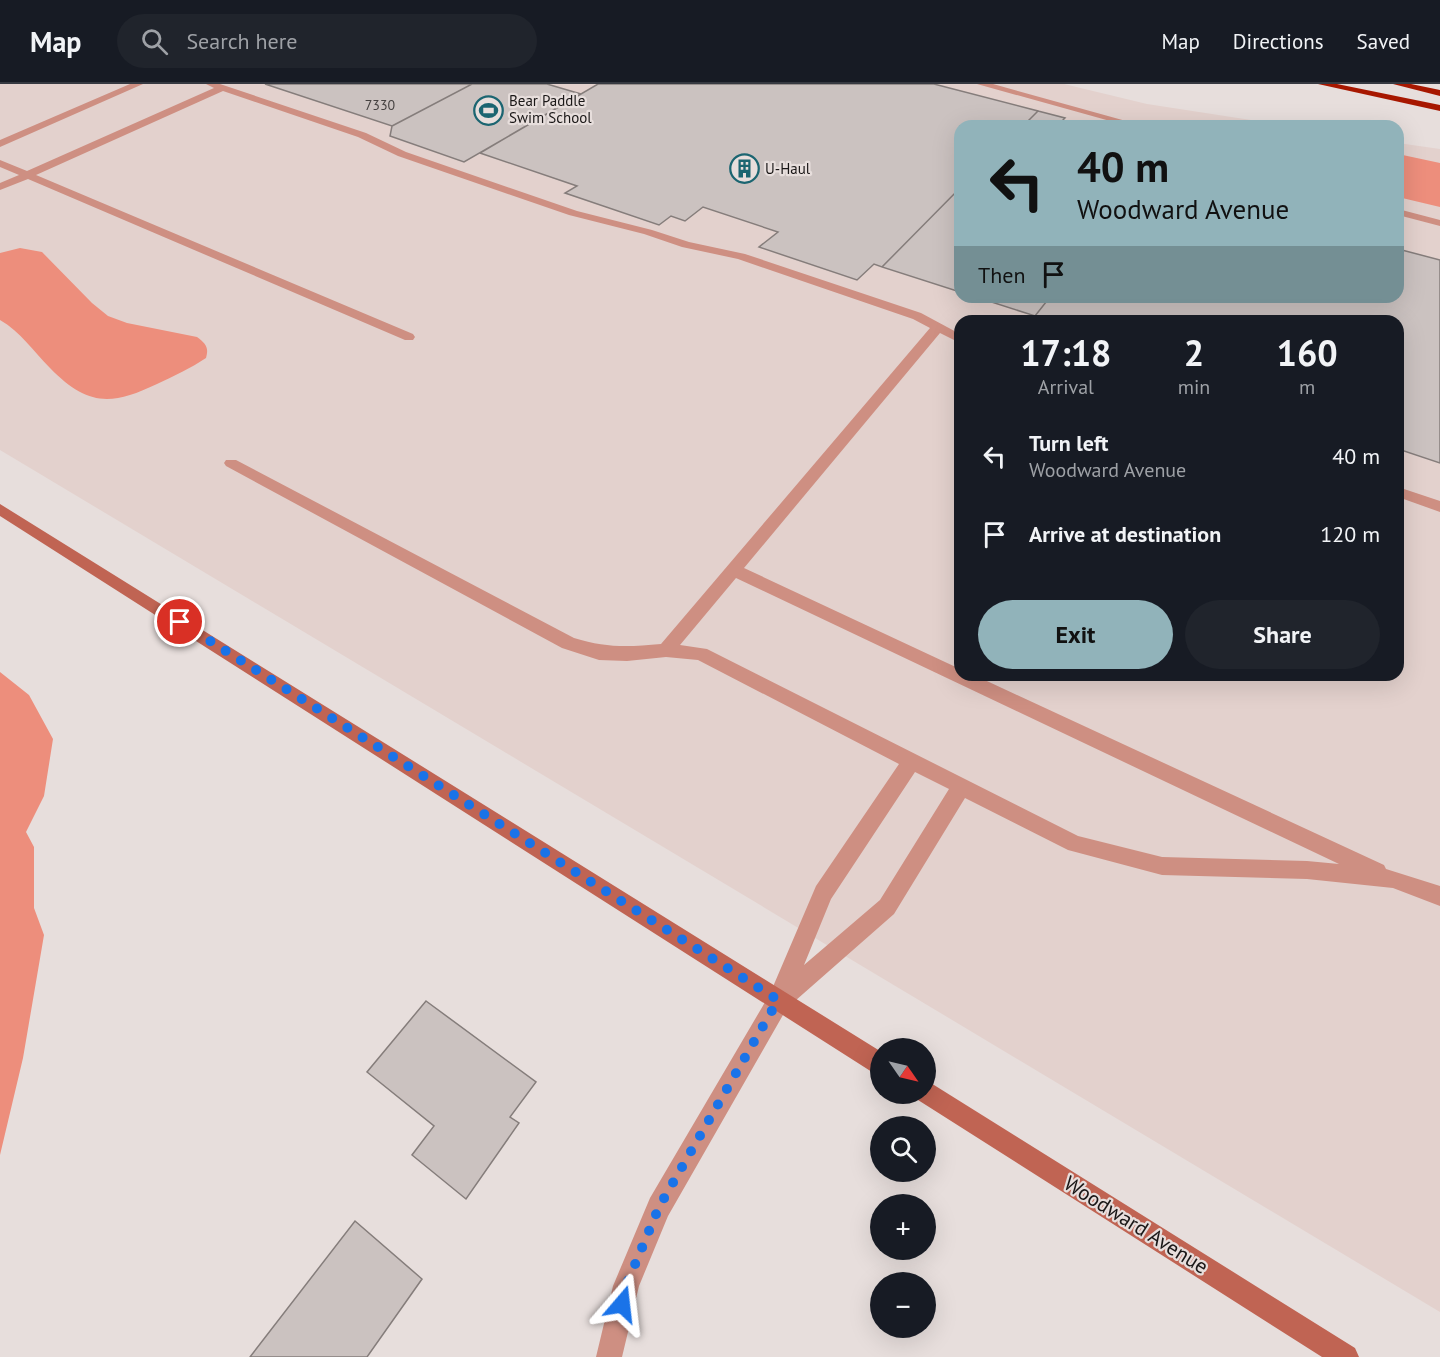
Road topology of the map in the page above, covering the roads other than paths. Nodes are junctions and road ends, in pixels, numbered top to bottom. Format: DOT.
graph roads {
  1 [pos="138,84"];
  2 [pos="982,84"];
  3 [pos="1323,84"];
  4 [pos="1398,84"];
  5 [pos="217,86"];
  6 [pos="1440,93"];
  7 [pos="1440,108"];
  8 [pos="1117,120"];
  9 [pos="0,144"];
  10 [pos="0,162"];
  11 [pos="27,174"];
  12 [pos="0,187"];
  13 [pos="1404,214"];
  14 [pos="1440,223"];
  15 [pos="938,327"];
  16 [pos="954,336"];
  17 [pos="409,337"];
  18 [pos="231,463"];
  19 [pos="1404,494"];
  20 [pos="1440,507"];
  21 [pos="1,511"];
  22 [pos="733,570"];
  23 [pos="666,650"];
  24 [pos="954,673"];
  25 [pos="970,681"];
  26 [pos="912,760"];
  27 [pos="962,786"];
  28 [pos="1393,879"];
  29 [pos="1440,896"];
  30 [pos="778,1000"];
  31 [pos="870,1058"];
  32 [pos="936,1098"];
  33 [pos="609,1357"];
  34 [pos="1346,1357"];
  1 -- 9 [label="street"];
  2 -- 8 [label="street"];
  3 -- 7 [label="highway"];
  4 -- 6 [label="highway"];
  5 -- 11 [label="street"];
  5 -- 15 [label="street"];
  10 -- 11 [label="street"];
  11 -- 12 [label="street"];
  11 -- 17 [label="street"];
  13 -- 14 [label="street"];
  15 -- 16 [label="street"];
  15 -- 22 [label="street"];
  18 -- 23 [label="street"];
  19 -- 20 [label="street"];
  21 -- 30 [label="main road"];
  22 -- 23 [label="street"];
  22 -- 24 [label="street"];
  23 -- 26 [label="street"];
  25 -- 28 [label="street"];
  26 -- 27 [label="street"];
  26 -- 30 [label="street"];
  27 -- 28 [label="street"];
  27 -- 30 [label="street"];
  28 -- 29 [label="street"];
  30 -- 31 [label="main road"];
  30 -- 33 [label="street"];
  32 -- 34 [label="main road, Woodward Avenue"];
}
